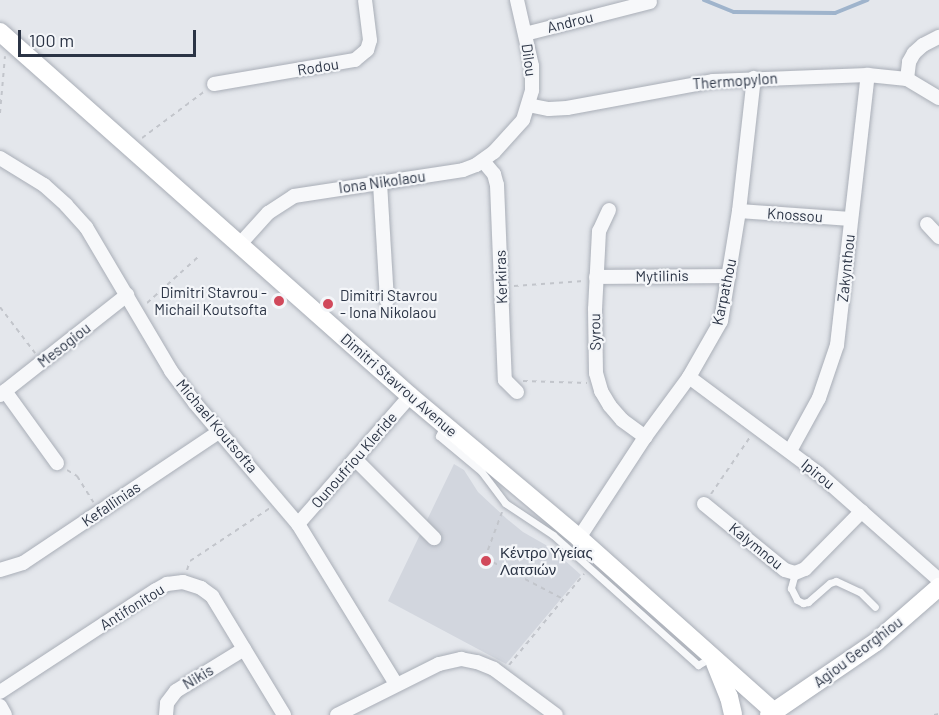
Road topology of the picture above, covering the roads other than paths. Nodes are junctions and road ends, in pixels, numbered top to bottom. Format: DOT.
graph roads {
  1 [pos="365,0"];
  2 [pos="517,0"];
  3 [pos="650,2"];
  4 [pos="525,34"];
  5 [pos="3,35"];
  6 [pos="939,37"];
  7 [pos="868,75"];
  8 [pos="754,78"];
  9 [pos="907,79"];
  10 [pos="214,84"];
  11 [pos="939,98"];
  12 [pos="528,105"];
  13 [pos="523,120"];
  14 [pos="0,158"];
  15 [pos="483,161"];
  16 [pos="380,183"];
  17 [pos="609,210"];
  18 [pos="739,211"];
  19 [pos="851,219"];
  20 [pos="927,224"];
  21 [pos="939,237"];
  22 [pos="240,244"];
  23 [pos="729,276"];
  24 [pos="595,279"];
  25 [pos="127,295"];
  26 [pos="387,301"];
  27 [pos="689,377"];
  28 [pos="517,392"];
  29 [pos="3,393"];
  30 [pos="410,396"];
  31 [pos="445,425"];
  32 [pos="219,432"];
  33 [pos="645,436"];
  34 [pos="790,451"];
  35 [pos="356,459"];
  36 [pos="57,463"];
  37 [pos="704,504"];
  38 [pos="862,511"];
  39 [pos="298,524"];
  40 [pos="434,538"];
  41 [pos="579,538"];
  42 [pos="0,570"];
  43 [pos="795,573"];
  44 [pos="939,580"];
  45 [pos="939,586"];
  46 [pos="875,607"];
  47 [pos="244,650"];
  48 [pos="712,657"];
  49 [pos="396,684"];
  50 [pos="0,692"];
  51 [pos="0,706"];
  52 [pos="771,713"];
  53 [pos="5,715"];
  54 [pos="166,715"];
  55 [pos="284,715"];
  56 [pos="337,715"];
  57 [pos="556,715"];
  58 [pos="733,715"];
  1 -- 10 [label="street, Rodou"];
  2 -- 4 [label="street, Dilou"];
  3 -- 4 [label="street, Androu"];
  4 -- 12 [label="street, Dilou"];
  5 -- 22 [label="main road, Dimitri Stavrou Avenue"];
  6 -- 9 [label="street"];
  7 -- 8 [label="street, Thermopylon"];
  7 -- 9 [label="street, Thermopylon"];
  7 -- 19 [label="street, Zakynthou"];
  8 -- 12 [label="street, Thermopylon"];
  8 -- 18 [label="street, Karpathou"];
  9 -- 11 [label="street, Thermopylon"];
  12 -- 13 [label="street, Dilou"];
  13 -- 15 [label="street, Iona Nikolaou"];
  14 -- 25 [label="street, Michael Koutsofta"];
  15 -- 16 [label="street, Iona Nikolaou"];
  15 -- 28 [label="street, Kerkiras"];
  16 -- 22 [label="street, Iona Nikolaou"];
  16 -- 26 [label="street"];
  17 -- 24 [label="street, Syrou"];
  18 -- 19 [label="street, Knossou"];
  18 -- 23 [label="street, Karpathou"];
  19 -- 34 [label="street, Zakynthou"];
  20 -- 21 [label="street"];
  22 -- 30 [label="main road, Dimitri Stavrou Avenue"];
  23 -- 24 [label="street, Mytilinis"];
  23 -- 27 [label="street, Karpathou"];
  24 -- 33 [label="street, Syrou"];
  25 -- 29 [label="street, Mesogiou"];
  25 -- 32 [label="street, Michael Koutsofta"];
  27 -- 33 [label="street, Karpathou"];
  27 -- 34 [label="street, Ipirou"];
  29 -- 36 [label="street"];
  30 -- 31 [label="main road, Dimitri Stavrou Avenue"];
  30 -- 35 [label="street, Ounoufriou Kleride"];
  31 -- 41 [label="main road, Dimitri Stavrou Avenue"];
  31 -- 48 [label="lane"];
  32 -- 39 [label="street, Michael Koutsofta"];
  32 -- 42 [label="street, Kefallinias"];
  33 -- 41 [label="street, Karpathou"];
  34 -- 38 [label="street, Ipirou"];
  35 -- 39 [label="street, Ounoufriou Kleride"];
  35 -- 40 [label="street"];
  37 -- 43 [label="street, Kalymnou"];
  38 -- 43 [label="street, Kalymnou"];
  38 -- 44 [label="street, Ipirou"];
  39 -- 49 [label="street, Michael Koutsofta"];
  41 -- 48 [label="main road, Dimitri Stavrou Avenue"];
  43 -- 46 [label="lane"];
  45 -- 52 [label="main road, Agiou Georghiou"];
  47 -- 50 [label="street, Antifonitou"];
  47 -- 54 [label="street, Nikis"];
  47 -- 55 [label="street, Antifonitou"];
  48 -- 52 [label="main road, Dimitri Stavrou Avenue"];
  48 -- 58 [label="main road"];
  49 -- 56 [label="street"];
  49 -- 57 [label="street"];
  51 -- 53 [label="street"];
}
